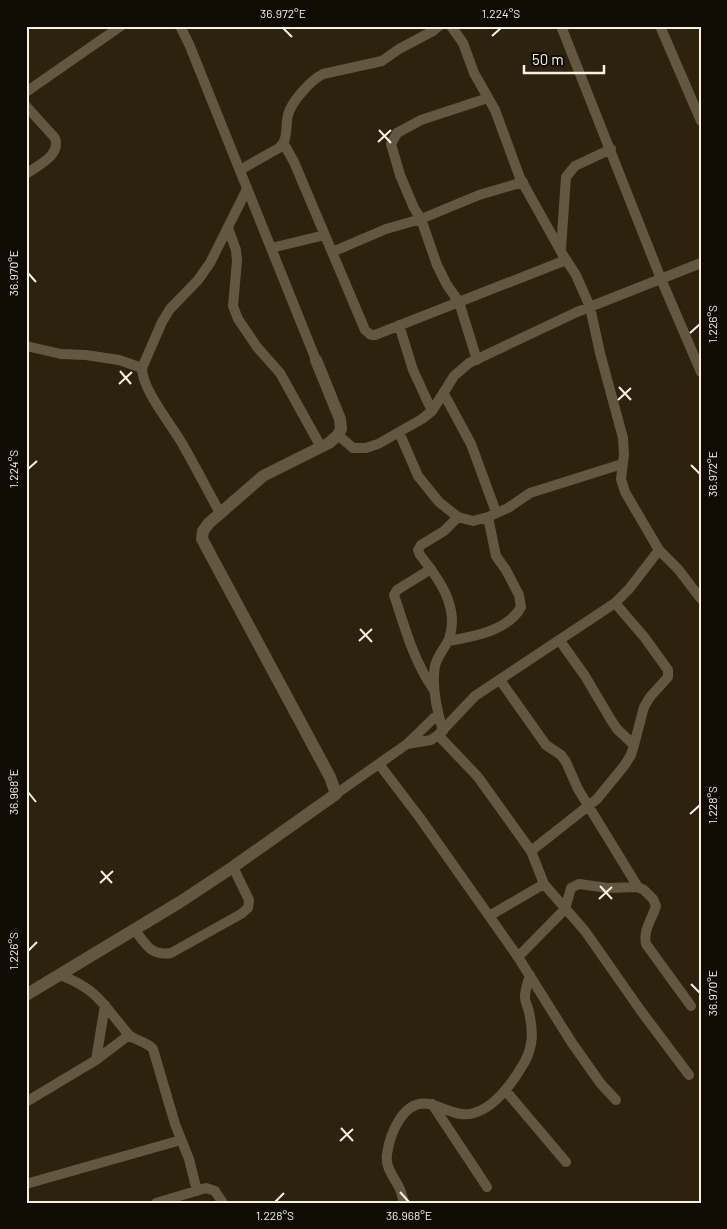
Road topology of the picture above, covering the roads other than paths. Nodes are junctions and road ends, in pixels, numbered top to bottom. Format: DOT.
graph roads {
  1 [pos="121,26"];
  2 [pos="180,26"];
  3 [pos="439,26"];
  4 [pos="451,26"];
  5 [pos="561,26"];
  6 [pos="660,26"];
  7 [pos="26,92"];
  8 [pos="488,98"];
  9 [pos="26,106"];
  10 [pos="701,121"];
  11 [pos="284,144"];
  12 [pos="611,149"];
  13 [pos="240,170"];
  14 [pos="26,174"];
  15 [pos="523,182"];
  16 [pos="247,189"];
  17 [pos="421,219"];
  18 [pos="228,228"];
  19 [pos="325,235"];
  20 [pos="271,248"];
  21 [pos="561,250"];
  22 [pos="332,252"];
  23 [pos="566,260"];
  24 [pos="701,263"];
  25 [pos="661,279"];
  26 [pos="458,302"];
  27 [pos="590,307"];
  28 [pos="400,325"];
  29 [pos="26,346"];
  30 [pos="316,360"];
  31 [pos="477,360"];
  32 [pos="142,368"];
  33 [pos="701,372"];
  34 [pos="444,394"];
  35 [pos="432,411"];
  36 [pos="399,432"];
  37 [pos="338,435"];
  38 [pos="321,447"];
  39 [pos="622,464"];
  40 [pos="220,513"];
  41 [pos="492,515"];
  42 [pos="458,517"];
  43 [pos="659,550"];
  44 [pos="431,569"];
  45 [pos="701,599"];
  46 [pos="616,603"];
  47 [pos="448,641"];
  48 [pos="560,641"];
  49 [pos="417,661"];
  50 [pos="436,662"];
  51 [pos="500,680"];
  52 [pos="435,691"];
  53 [pos="438,714"];
  54 [pos="441,733"];
  55 [pos="407,744"];
  56 [pos="634,745"];
  57 [pos="379,764"];
  58 [pos="336,794"];
  59 [pos="588,806"];
  60 [pos="531,851"];
  61 [pos="233,867"];
  62 [pos="544,884"];
  63 [pos="638,887"];
  64 [pos="566,909"];
  65 [pos="489,916"];
  66 [pos="135,930"];
  67 [pos="518,957"];
  68 [pos="60,975"];
  69 [pos="530,975"];
  70 [pos="26,995"];
  71 [pos="105,1005"];
  72 [pos="691,1006"];
  73 [pos="129,1036"];
  74 [pos="96,1060"];
  75 [pos="689,1074"];
  76 [pos="504,1090"];
  77 [pos="616,1100"];
  78 [pos="26,1102"];
  79 [pos="432,1104"];
  80 [pos="181,1140"];
  81 [pos="566,1162"];
  82 [pos="26,1184"];
  83 [pos="487,1187"];
  84 [pos="197,1191"];
  85 [pos="156,1203"];
  86 [pos="223,1203"];
  87 [pos="403,1203"];
  1 -- 7 [label="street"];
  2 -- 13 [label="street"];
  3 -- 11 [label="street"];
  4 -- 8 [label="street"];
  5 -- 12 [label="street"];
  6 -- 10 [label="street"];
  8 -- 15 [label="street"];
  8 -- 17 [label="street"];
  9 -- 14 [label="street"];
  11 -- 13 [label="street"];
  11 -- 19 [label="street"];
  12 -- 21 [label="street"];
  12 -- 25 [label="street"];
  13 -- 16 [label="street"];
  15 -- 17 [label="street"];
  15 -- 21 [label="street"];
  16 -- 18 [label="street"];
  16 -- 20 [label="street"];
  17 -- 22 [label="street"];
  17 -- 26 [label="street"];
  18 -- 32 [label="street"];
  18 -- 38 [label="street"];
  19 -- 20 [label="street"];
  19 -- 22 [label="street"];
  20 -- 30 [label="street"];
  21 -- 23 [label="street"];
  22 -- 28 [label="street"];
  23 -- 26 [label="street"];
  23 -- 27 [label="street"];
  24 -- 25 [label="street"];
  25 -- 27 [label="street"];
  25 -- 33 [label="street"];
  26 -- 28 [label="street"];
  26 -- 31 [label="street"];
  27 -- 31 [label="street"];
  27 -- 39 [label="street"];
  28 -- 35 [label="street"];
  29 -- 32 [label="street"];
  30 -- 37 [label="street"];
  31 -- 34 [label="street"];
  32 -- 40 [label="street"];
  34 -- 35 [label="street"];
  34 -- 41 [label="street"];
  35 -- 36 [label="street"];
  36 -- 37 [label="street"];
  36 -- 42 [label="street"];
  37 -- 38 [label="street"];
  38 -- 40 [label="street"];
  39 -- 41 [label="street"];
  39 -- 43 [label="street"];
  40 -- 58 [label="street"];
  41 -- 42 [label="street"];
  41 -- 47 [label="street"];
  42 -- 44 [label="street"];
  43 -- 45 [label="street"];
  43 -- 46 [label="street"];
  44 -- 47 [label="street"];
  44 -- 49 [label="street"];
  46 -- 48 [label="street"];
  46 -- 56 [label="street"];
  47 -- 50 [label="street"];
  48 -- 51 [label="street"];
  48 -- 56 [label="street"];
  49 -- 50 [label="street"];
  49 -- 52 [label="street"];
  50 -- 52 [label="street"];
  51 -- 54 [label="street"];
  51 -- 59 [label="street"];
  52 -- 53 [label="street"];
  53 -- 54 [label="street"];
  53 -- 55 [label="street"];
  54 -- 55 [label="street"];
  54 -- 60 [label="street"];
  55 -- 57 [label="street"];
  56 -- 59 [label="street"];
  57 -- 58 [label="street"];
  57 -- 65 [label="street"];
  58 -- 61 [label="street"];
  59 -- 60 [label="street"];
  59 -- 63 [label="street"];
  60 -- 62 [label="street"];
  61 -- 66 [label="street"];
  61 -- 66 [label="street"];
  62 -- 64 [label="street"];
  62 -- 65 [label="street"];
  63 -- 64 [label="street"];
  63 -- 72 [label="street"];
  64 -- 67 [label="street"];
  64 -- 75 [label="street"];
  65 -- 67 [label="street"];
  66 -- 68 [label="street"];
  67 -- 69 [label="street"];
  68 -- 70 [label="street"];
  68 -- 71 [label="street"];
  69 -- 76 [label="street"];
  69 -- 77 [label="street"];
  71 -- 73 [label="street"];
  71 -- 74 [label="street"];
  73 -- 74 [label="street"];
  73 -- 80 [label="street"];
  74 -- 78 [label="street"];
  76 -- 79 [label="street"];
  76 -- 81 [label="street"];
  79 -- 83 [label="street"];
  79 -- 87 [label="street"];
  80 -- 82 [label="street"];
  80 -- 84 [label="street"];
  84 -- 85 [label="street"];
  84 -- 86 [label="street"];
}
